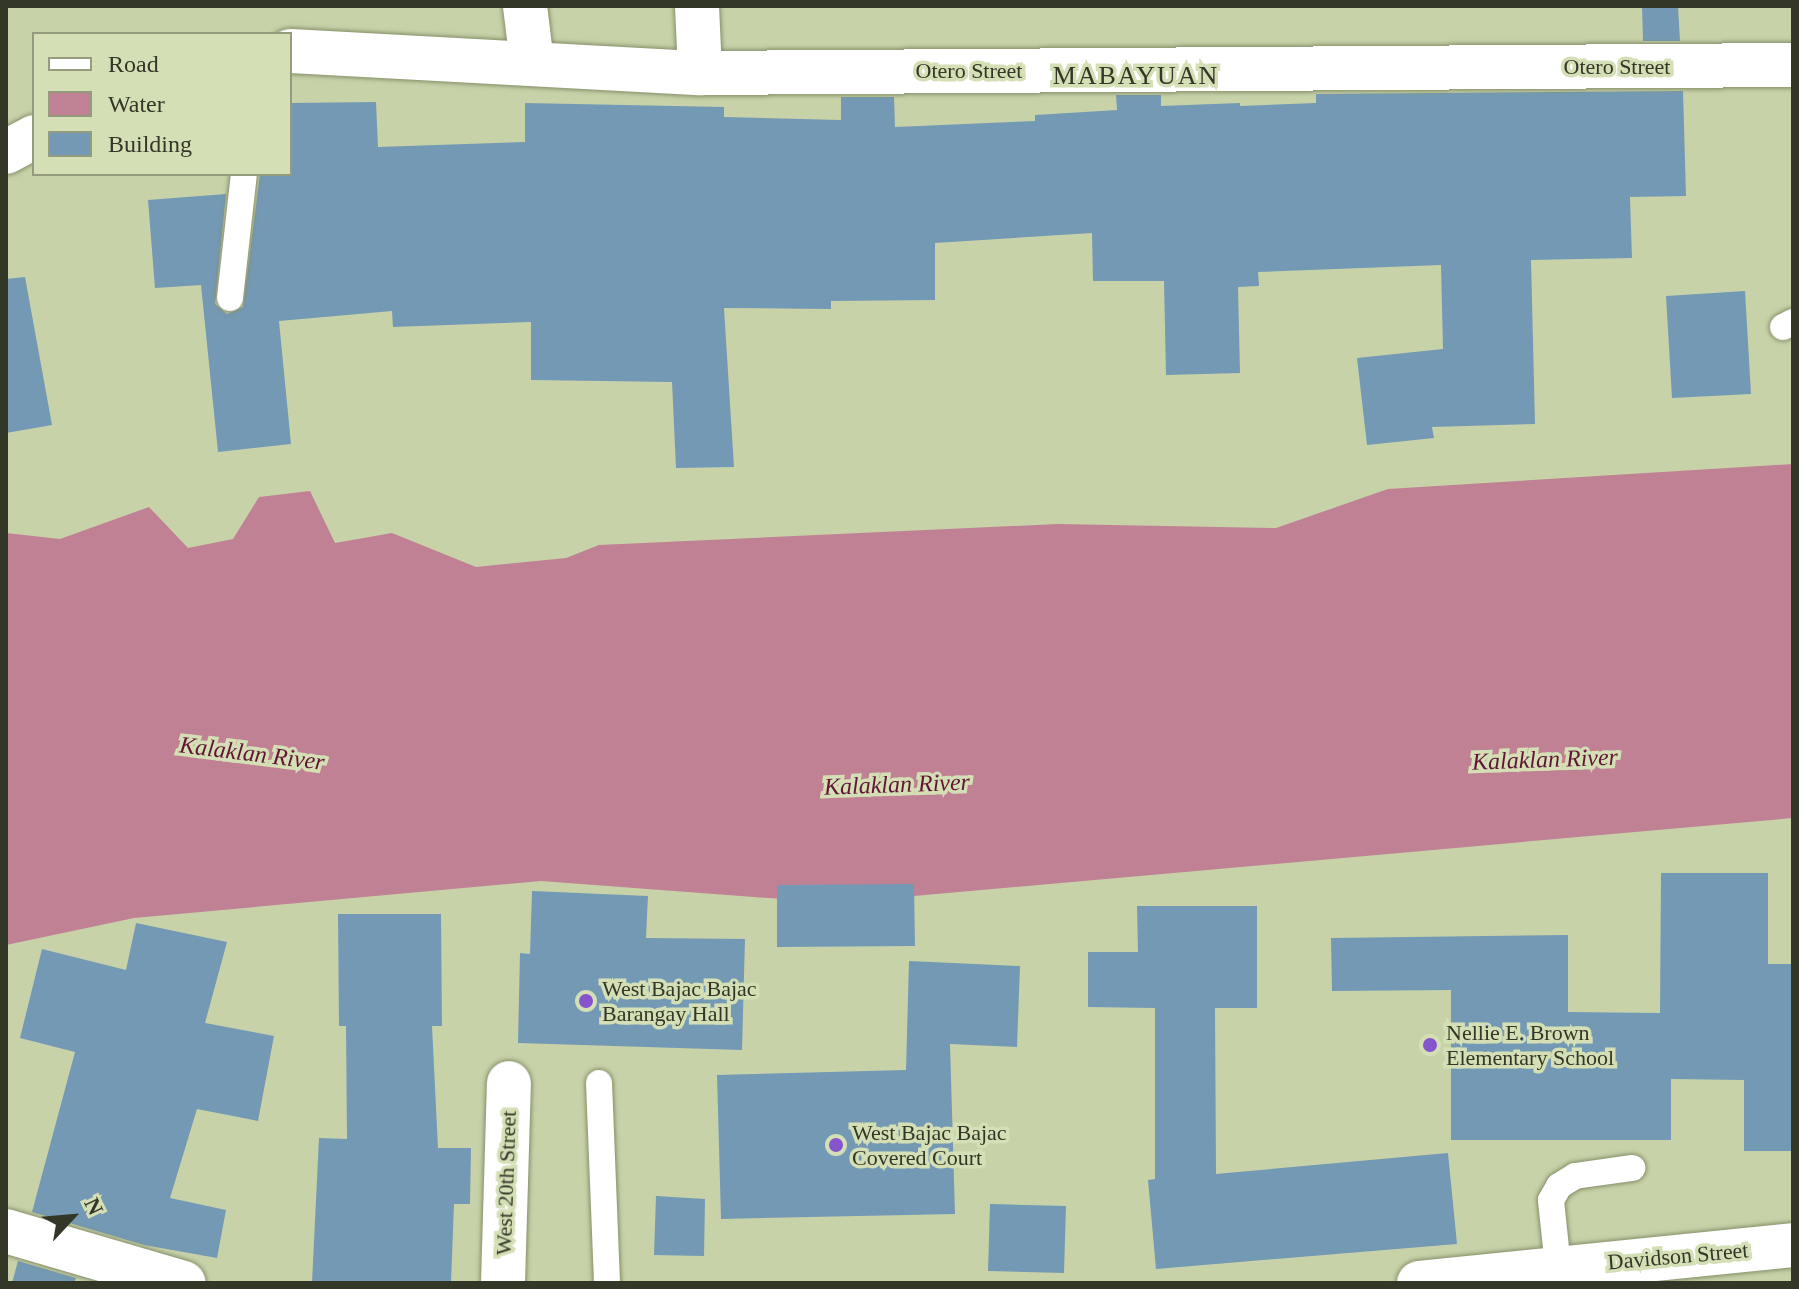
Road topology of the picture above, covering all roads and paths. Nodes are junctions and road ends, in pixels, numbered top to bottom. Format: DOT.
graph roads {
  1 [pos="525,6"];
  2 [pos="697,6"];
  3 [pos="292,51"];
  4 [pos="532,63"];
  5 [pos="1793,65"];
  6 [pos="700,73"];
  7 [pos="32,138"];
  8 [pos="6,152"];
  9 [pos="244,176"];
  10 [pos="230,298"];
  11 [pos="509,1083"];
  12 [pos="599,1083"];
  13 [pos="1632,1168"];
  14 [pos="6,1231"];
  15 [pos="1793,1245"];
  16 [pos="1558,1267"];
  17 [pos="184,1283"];
  18 [pos="503,1283"];
  19 [pos="607,1283"];
  20 [pos="1419,1283"];
  1 -- 4 [label="main road"];
  2 -- 6 [label="main road"];
  3 -- 4 [label="main road, Otero Street"];
  4 -- 6 [label="main road, Otero Street"];
  5 -- 6 [label="main road, Otero Street"];
  7 -- 8 [label="main road"];
  9 -- 10 [label="lane"];
  11 -- 18 [label="main road, West 20th Street"];
  12 -- 19 [label="lane"];
  13 -- 16 [label="lane"];
  14 -- 17 [label="main road"];
  15 -- 16 [label="main road, Davidson Street"];
  16 -- 20 [label="main road, Davidson Street"];
}
